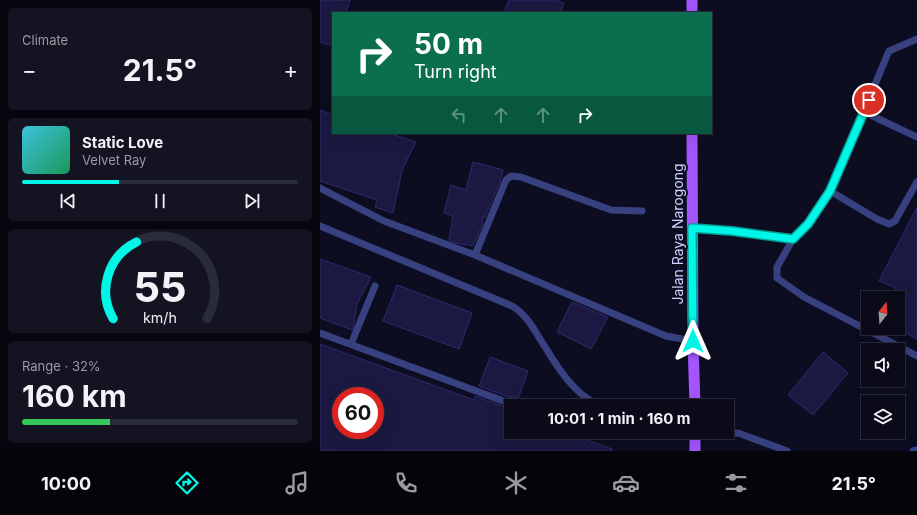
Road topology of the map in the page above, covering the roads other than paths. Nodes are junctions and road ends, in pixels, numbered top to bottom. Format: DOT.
graph roads {
  1 [pos="692,0"];
  2 [pos="692,12"];
  3 [pos="917,39"];
  4 [pos="864,112"];
  5 [pos="692,134"];
  6 [pos="917,137"];
  7 [pos="917,182"];
  8 [pos="320,188"];
  9 [pos="830,191"];
  10 [pos="642,211"];
  11 [pos="320,226"];
  12 [pos="692,228"];
  13 [pos="793,239"];
  14 [pos="475,255"];
  15 [pos="375,286"];
  16 [pos="320,333"];
  17 [pos="693,341"];
  18 [pos="351,344"];
  19 [pos="917,356"];
  20 [pos="589,399"];
  21 [pos="695,399"];
  22 [pos="504,401"];
  23 [pos="734,433"];
  24 [pos="694,439"];
  25 [pos="917,450"];
  26 [pos="695,451"];
  27 [pos="787,451"];
  28 [pos="913,451"];
  1 -- 2 [label="main road"];
  3 -- 4 [label="lane"];
  4 -- 6 [label="lane"];
  4 -- 9 [label="lane"];
  5 -- 12 [label="main road, Jalan Raya Narogong"];
  7 -- 9 [label="lane"];
  8 -- 14 [label="lane"];
  9 -- 13 [label="lane"];
  10 -- 14 [label="lane"];
  11 -- 20 [label="lane"];
  12 -- 13 [label="lane"];
  12 -- 17 [label="main road, Jalan Raya Narogong"];
  13 -- 19 [label="lane"];
  14 -- 17 [label="lane"];
  15 -- 18 [label="lane"];
  16 -- 18 [label="lane"];
  17 -- 21 [label="main road, Jalan Raya Narogong"];
  18 -- 22 [label="lane"];
  23 -- 27 [label="lane"];
  24 -- 26 [label="main road"];
  25 -- 28 [label="lane"];
}
